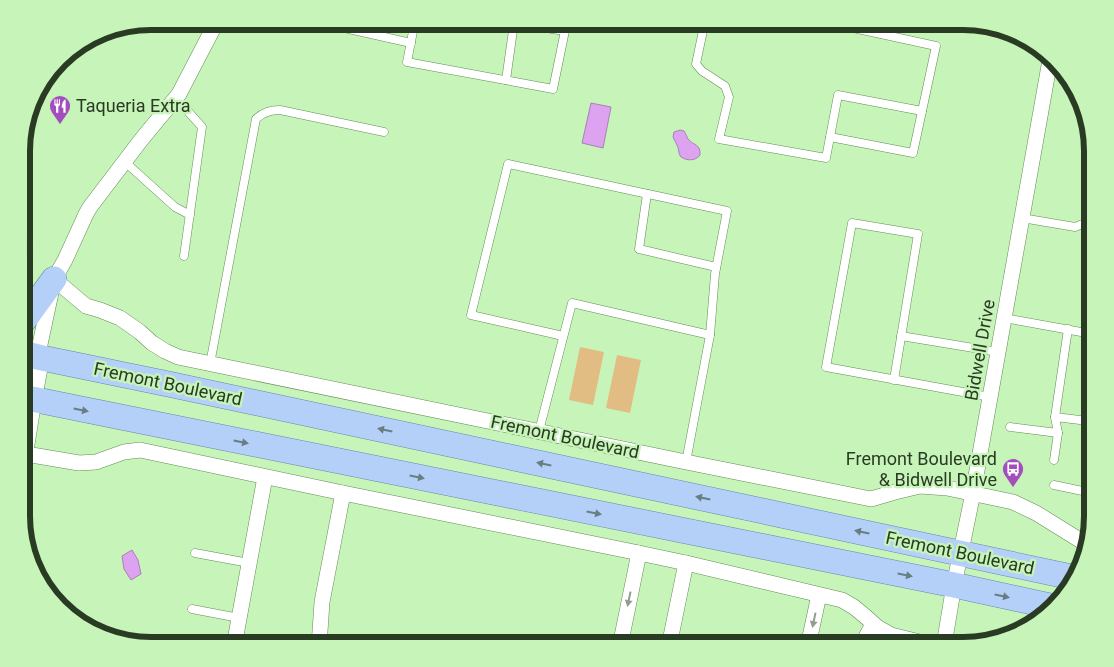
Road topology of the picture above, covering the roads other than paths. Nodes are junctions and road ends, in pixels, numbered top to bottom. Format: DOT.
graph roads {
  1 [pos="212,30"];
  2 [pos="352,30"];
  3 [pos="413,30"];
  4 [pos="513,30"];
  5 [pos="560,30"];
  6 [pos="703,30"];
  7 [pos="862,30"];
  8 [pos="566,31"];
  9 [pos="411,43"];
  10 [pos="1049,66"];
  11 [pos="506,80"];
  12 [pos="176,98"];
  13 [pos="922,111"];
  14 [pos="384,132"];
  15 [pos="830,137"];
  16 [pos="125,162"];
  17 [pos="647,194"];
  18 [pos="190,215"];
  19 [pos="1022,218"];
  20 [pos="1084,224"];
  21 [pos="184,256"];
  22 [pos="716,266"];
  23 [pos="54,280"];
  24 [pos="30,312"];
  25 [pos="1004,318"];
  26 [pos="1068,329"];
  27 [pos="1084,332"];
  28 [pos="710,335"];
  29 [pos="563,336"];
  30 [pos="901,336"];
  31 [pos="998,352"];
  32 [pos="30,358"];
  33 [pos="210,364"];
  34 [pos="894,380"];
  35 [pos="990,398"];
  36 [pos="30,399"];
  37 [pos="1055,417"];
  38 [pos="1080,420"];
  39 [pos="1010,427"];
  40 [pos="539,431"];
  41 [pos="1058,433"];
  42 [pos="30,455"];
  43 [pos="1054,460"];
  44 [pos="686,462"];
  45 [pos="265,477"];
  46 [pos="1054,485"];
  47 [pos="1084,491"];
  48 [pos="343,493"];
  49 [pos="973,493"];
  50 [pos="1081,541"];
  51 [pos="195,553"];
  52 [pos="639,553"];
  53 [pos="961,553"];
  54 [pos="249,563"];
  55 [pos="686,563"];
  56 [pos="1068,576"];
  57 [pos="954,585"];
  58 [pos="819,595"];
  59 [pos="1045,605"];
  60 [pos="192,609"];
  61 [pos="239,618"];
  62 [pos="873,624"];
  63 [pos="236,637"];
  64 [pos="320,637"];
  65 [pos="622,637"];
  66 [pos="671,637"];
  67 [pos="810,637"];
  68 [pos="866,637"];
  69 [pos="901,637"];
  70 [pos="945,637"];
  1 -- 12 [label="street"];
  2 -- 9 [label="lane"];
  3 -- 9 [label="lane"];
  4 -- 11 [label="lane"];
  5 -- 8 [label="lane"];
  6 -- 15 [label="lane"];
  7 -- 13 [label="lane"];
  8 -- 11 [label="lane"];
  9 -- 11 [label="lane"];
  10 -- 19 [label="street, Bidwell Drive"];
  12 -- 16 [label="street"];
  12 -- 18 [label="lane"];
  13 -- 15 [label="lane"];
  13 -- 15 [label="lane"];
  14 -- 33 [label="lane"];
  16 -- 18 [label="lane"];
  16 -- 23 [label="street"];
  17 -- 22 [label="lane"];
  17 -- 22 [label="lane"];
  17 -- 29 [label="lane"];
  18 -- 21 [label="lane"];
  19 -- 20 [label="lane"];
  19 -- 25 [label="street, Bidwell Drive"];
  22 -- 28 [label="lane"];
  23 -- 24 [label="main road"];
  23 -- 32 [label="street"];
  23 -- 33 [label="street, Fremont Boulevard"];
  25 -- 26 [label="lane"];
  25 -- 31 [label="street, Bidwell Drive"];
  26 -- 27 [label="lane"];
  26 -- 37 [label="lane"];
  28 -- 29 [label="lane"];
  28 -- 44 [label="lane"];
  29 -- 40 [label="lane"];
  30 -- 31 [label="lane"];
  30 -- 34 [label="lane"];
  30 -- 34 [label="lane"];
  31 -- 35 [label="street, Bidwell Drive"];
  53 -- 32 [label="main road, Fremont Boulevard, one-way"];
  33 -- 40 [label="street, Fremont Boulevard"];
  34 -- 35 [label="lane"];
  35 -- 49 [label="street, Bidwell Drive"];
  36 -- 57 [label="main road, Fremont Boulevard, one-way"];
  37 -- 38 [label="lane"];
  37 -- 41 [label="lane"];
  39 -- 41 [label="lane"];
  40 -- 44 [label="street, Fremont Boulevard"];
  41 -- 43 [label="lane"];
  42 -- 45 [label="street"];
  44 -- 49 [label="street, Fremont Boulevard"];
  45 -- 48 [label="street"];
  45 -- 54 [label="street"];
  46 -- 47 [label="lane"];
  48 -- 52 [label="street"];
  48 -- 64 [label="street"];
  49 -- 50 [label="street, Fremont Boulevard"];
  49 -- 53 [label="street, Bidwell Drive"];
  51 -- 54 [label="lane"];
  52 -- 55 [label="street"];
  52 -- 65 [label="street, one-way"];
  53 -- 56 [label="main road, Fremont Boulevard"];
  53 -- 57 [label="street, Bidwell Drive"];
  54 -- 61 [label="street"];
  55 -- 58 [label="street"];
  55 -- 66 [label="street"];
  57 -- 59 [label="main road, Fremont Boulevard, one-way"];
  57 -- 70 [label="street, Bidwell Drive"];
  58 -- 62 [label="street"];
  58 -- 67 [label="street, one-way"];
  60 -- 61 [label="lane"];
  61 -- 63 [label="street"];
  62 -- 68 [label="street"];
  62 -- 69 [label="street"];
}
